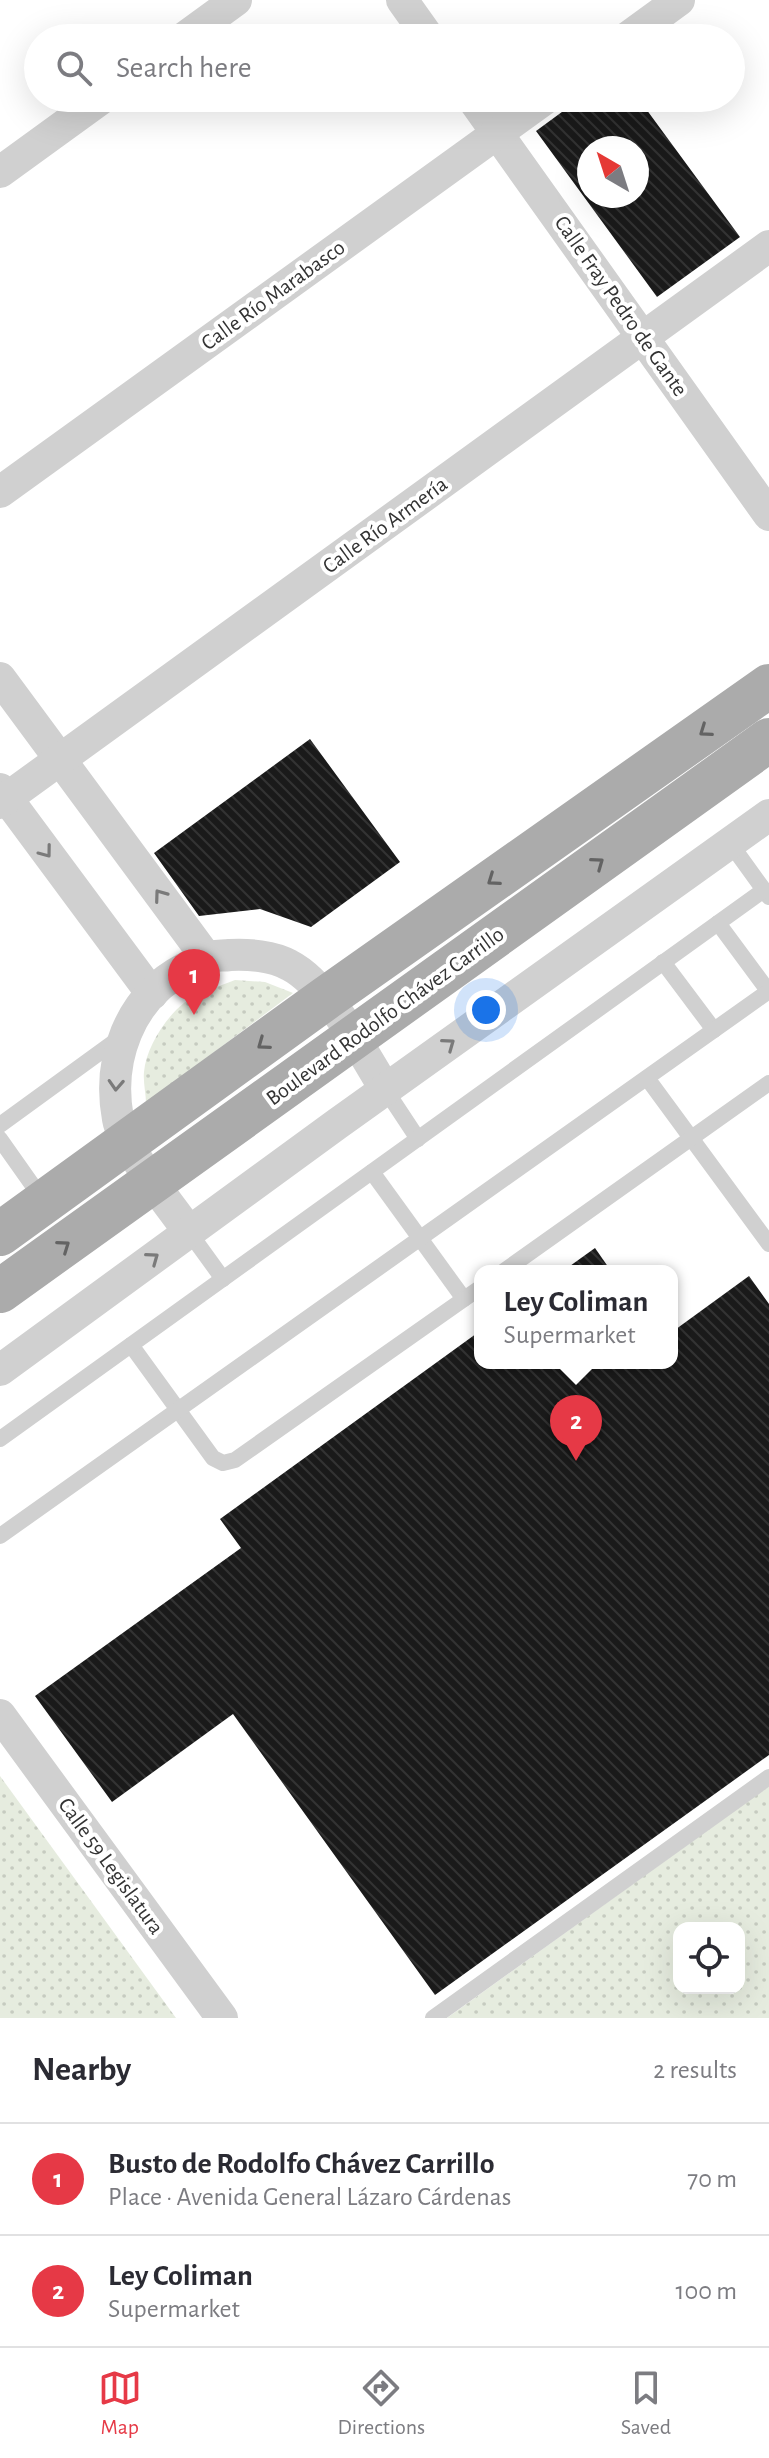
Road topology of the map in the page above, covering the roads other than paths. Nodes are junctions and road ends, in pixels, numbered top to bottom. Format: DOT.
graph roads {
  1 [pos="236,0"];
  2 [pos="402,0"];
  3 [pos="679,0"];
  4 [pos="203,24"];
  5 [pos="419,24"];
  6 [pos="646,24"];
  7 [pos="83,112"];
  8 [pos="482,112"];
  9 [pos="527,112"];
  10 [pos="498,134"];
  11 [pos="0,172"];
  12 [pos="769,246"];
  13 [pos="644,338"];
  14 [pos="0,492"];
  15 [pos="769,515"];
  16 [pos="0,678"];
  17 [pos="769,686"];
  18 [pos="769,740"];
  19 [pos="60,760"];
  20 [pos="2,797"];
  21 [pos="769,815"];
  22 [pos="730,843"];
  23 [pos="767,894"];
  24 [pos="718,923"];
  25 [pos="206,957"];
  26 [pos="663,962"];
  27 [pos="769,992"];
  28 [pos="152,994"];
  29 [pos="326,998"];
  30 [pos="714,1030"];
  31 [pos="126,1034"];
  32 [pos="353,1039"];
  33 [pos="647,1078"];
  34 [pos="769,1083"];
  35 [pos="385,1089"];
  36 [pos="0,1125"];
  37 [pos="0,1139"];
  38 [pos="418,1139"];
  39 [pos="691,1139"];
  40 [pos="127,1143"];
  41 [pos="372,1172"];
  42 [pos="154,1182"];
  43 [pos="45,1202"];
  44 [pos="189,1232"];
  45 [pos="0,1234"];
  46 [pos="420,1238"];
  47 [pos="769,1244"];
  48 [pos="512,1265"];
  49 [pos="223,1279"];
  50 [pos="0,1291"];
  51 [pos="474,1292"];
  52 [pos="464,1299"];
  53 [pos="131,1345"];
  54 [pos="0,1370"];
  55 [pos="177,1411"];
  56 [pos="0,1439"];
  57 [pos="0,1536"];
  58 [pos="0,1715"];
  59 [pos="769,1777"];
  60 [pos="222,2018"];
  61 [pos="433,2018"];
  1 -- 4 [label="street"];
  2 -- 5 [label="street"];
  3 -- 6 [label="street"];
  7 -- 11 [label="street"];
  8 -- 10 [label="street, Calle Fray Pedro de Gante"];
  9 -- 10 [label="street, Calle Río Marabasco"];
  10 -- 13 [label="street, Calle Fray Pedro de Gante"];
  10 -- 14 [label="street, Calle Río Marabasco"];
  12 -- 13 [label="street, Calle Río Armería"];
  13 -- 15 [label="street, Calle Fray Pedro de Gante"];
  13 -- 19 [label="street, Calle Río Armería"];
  16 -- 19 [label="street"];
  17 -- 29 [label="main road, one-way"];
  32 -- 18 [label="main road, Boulevard Rodolfo Chávez Carrillo, one-way"];
  19 -- 20 [label="street, Calle Río Armería"];
  25 -- 19 [label="street, one-way"];
  20 -- 28 [label="street, one-way"];
  21 -- 22 [label="street"];
  22 -- 23 [label="lane"];
  35 -- 22 [label="street, one-way"];
  23 -- 24 [label="lane"];
  24 -- 26 [label="lane"];
  24 -- 27 [label="lane"];
  25 -- 28 [label="street"];
  25 -- 29 [label="street"];
  26 -- 30 [label="lane"];
  26 -- 38 [label="lane"];
  27 -- 30 [label="lane"];
  28 -- 31 [label="street"];
  29 -- 32 [label="street"];
  29 -- 40 [label="main road, one-way"];
  30 -- 33 [label="lane"];
  31 -- 36 [label="lane"];
  31 -- 40 [label="street, one-way"];
  32 -- 35 [label="street"];
  32 -- 42 [label="main road, Boulevard Rodolfo Chávez Carrillo"];
  33 -- 39 [label="lane"];
  33 -- 46 [label="lane"];
  34 -- 39 [label="lane"];
  35 -- 38 [label="lane"];
  35 -- 44 [label="street"];
  37 -- 43 [label="lane"];
  38 -- 41 [label="lane"];
  39 -- 47 [label="lane"];
  39 -- 48 [label="lane"];
  40 -- 42 [label="street"];
  40 -- 43 [label="main road"];
  41 -- 46 [label="lane"];
  41 -- 49 [label="lane"];
  42 -- 44 [label="street"];
  50 -- 42 [label="main road, Boulevard Rodolfo Chávez Carrillo, one-way"];
  43 -- 45 [label="main road"];
  44 -- 49 [label="lane"];
  54 -- 44 [label="street, one-way"];
  46 -- 52 [label="lane"];
  46 -- 55 [label="lane"];
  49 -- 53 [label="lane"];
  51 -- 52 [label="lane"];
  52 -- 55 [label="lane"];
  53 -- 55 [label="lane"];
  53 -- 56 [label="lane"];
  55 -- 57 [label="lane"];
  58 -- 60 [label="street, Calle 59 Legislatura"];
  59 -- 61 [label="lane"];
}
